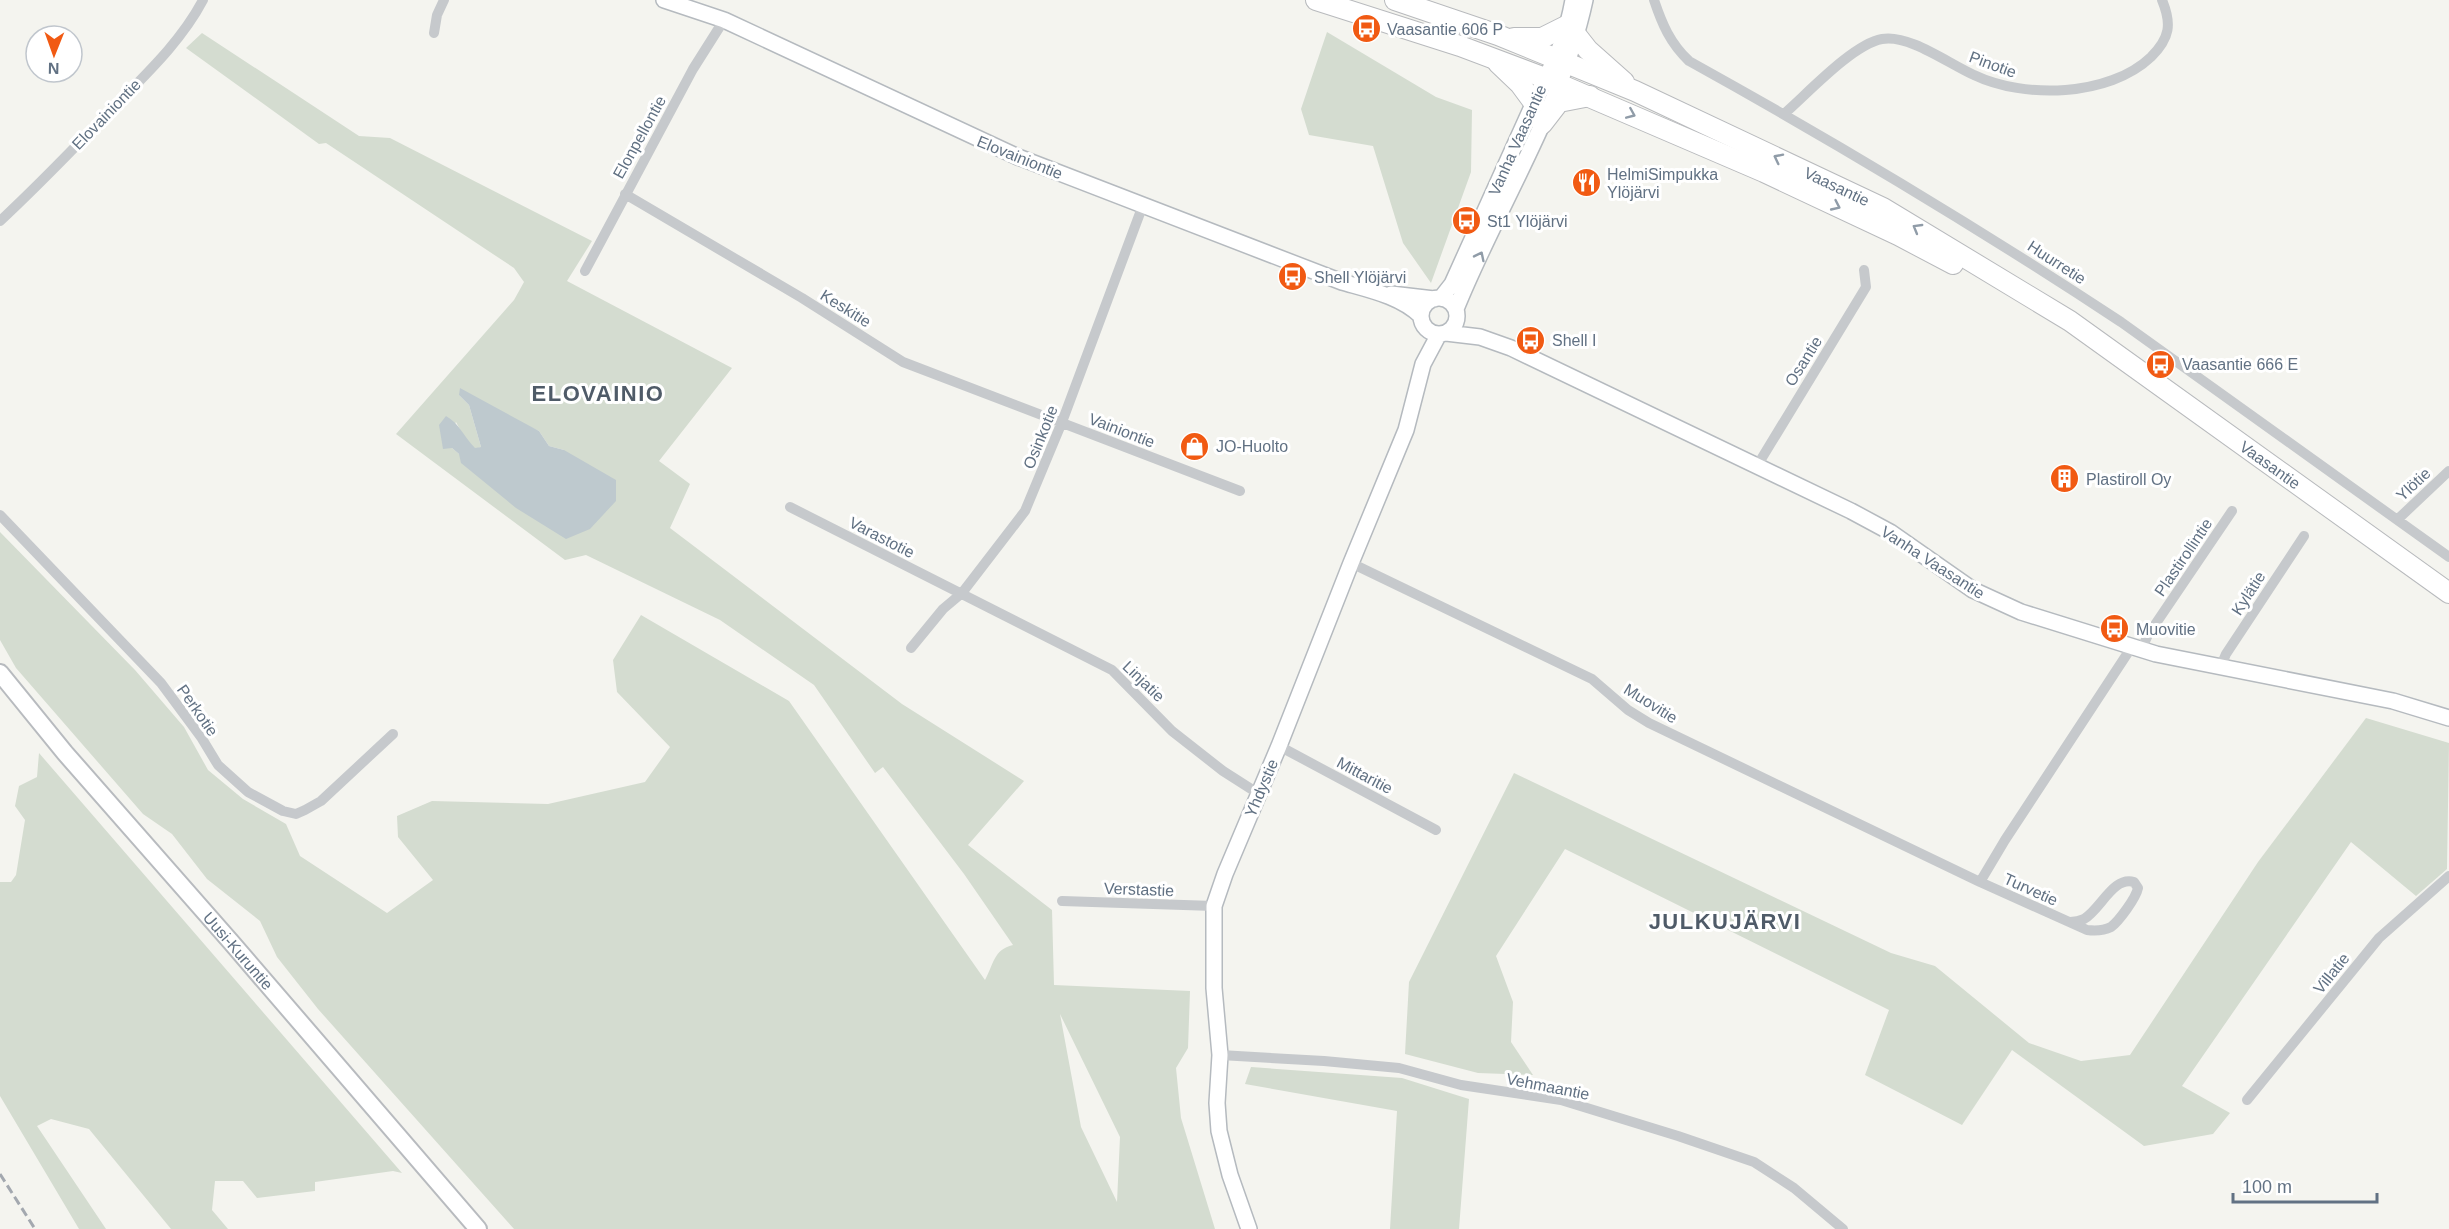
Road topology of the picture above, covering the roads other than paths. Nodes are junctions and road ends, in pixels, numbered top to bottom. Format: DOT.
graph roads {
  1 [pos="203,0"];
  2 [pos="444,0"];
  3 [pos="664,0"];
  4 [pos="1316,0"];
  5 [pos="1395,0"];
  6 [pos="1573,0"];
  7 [pos="1586,0"];
  8 [pos="1654,0"];
  9 [pos="2162,0"];
  10 [pos="724,20"];
  11 [pos="1573,31"];
  12 [pos="434,33"];
  13 [pos="1498,35"];
  14 [pos="1492,57"];
  15 [pos="1561,62"];
  16 [pos="1552,80"];
  17 [pos="1635,91"];
  18 [pos="1590,96"];
  19 [pos="1534,103"];
  20 [pos="1785,114"];
  21 [pos="1542,124"];
  22 [pos="625,194"];
  23 [pos="1143,205"];
  24 [pos="0,221"];
  25 [pos="1864,270"];
  26 [pos="585,271"];
  27 [pos="1385,294"];
  28 [pos="1438,299"];
  29 [pos="1457,313"];
  30 [pos="1422,318"];
  31 [pos="1443,334"];
  32 [pos="1480,337"];
  33 [pos="2091,337"];
  34 [pos="1423,363"];
  35 [pos="1062,422"];
  36 [pos="1756,466"];
  37 [pos="2449,471"];
  38 [pos="1240,491"];
  39 [pos="789,507"];
  40 [pos="2232,511"];
  41 [pos="0,515"];
  42 [pos="2398,519"];
  43 [pos="2304,536"];
  44 [pos="2449,557"];
  45 [pos="1351,563"];
  46 [pos="962,593"];
  47 [pos="2449,593"];
  48 [pos="911,648"];
  49 [pos="2136,649"];
  50 [pos="2220,668"];
  51 [pos="0,673"];
  52 [pos="2449,718"];
  53 [pos="393,735"];
  54 [pos="1279,746"];
  55 [pos="1258,794"];
  56 [pos="1436,830"];
  57 [pos="2449,876"];
  58 [pos="1980,882"];
  59 [pos="1062,902"];
  60 [pos="1214,906"];
  61 [pos="2070,922"];
  62 [pos="1220,1055"];
  63 [pos="2247,1100"];
  64 [pos="478,1229"];
  65 [pos="1249,1229"];
  66 [pos="1844,1229"];
  1 -- 24 [label="street, Elovainiontie"];
  2 -- 12 [label="street"];
  3 -- 10 [label="main road, Elovainiontie"];
  4 -- 14 [label="highway, Vaasantie"];
  5 -- 13 [label="highway, Vaasantie"];
  6 -- 11 [label="main road"];
  7 -- 11 [label="main road"];
  8 -- 20 [label="street, Huurretie"];
  9 -- 20 [label="street, Pinotie"];
  10 -- 22 [label="street, Elonpellontie"];
  10 -- 23 [label="main road, Elovainiontie"];
  11 -- 13 [label="highway"];
  11 -- 15 [label="main road"];
  11 -- 17 [label="highway"];
  13 -- 15 [label="highway, Vaasantie"];
  14 -- 16 [label="highway, Vaasantie"];
  14 -- 19 [label="highway"];
  15 -- 16 [label="main road"];
  15 -- 17 [label="highway, Vaasantie"];
  16 -- 18 [label="highway, Vaasantie"];
  16 -- 19 [label="main road, Vanha Vaasantie"];
  16 -- 21 [label="main road, Vanha Vaasantie"];
  33 -- 17 [label="highway, Vaasantie, one-way"];
  18 -- 21 [label="highway"];
  18 -- 33 [label="highway, Vaasantie, one-way"];
  19 -- 28 [label="main road, Vanha Vaasantie"];
  20 -- 42 [label="street, Huurretie"];
  29 -- 21 [label="main road, Vanha Vaasantie, one-way"];
  22 -- 26 [label="street, Elonpellontie"];
  22 -- 35 [label="street, Keskitie"];
  23 -- 27 [label="main road, Elovainiontie"];
  23 -- 35 [label="street, Osinkotie"];
  25 -- 36 [label="street, Osantie"];
  27 -- 28 [label="main road, Elovainiontie"];
  27 -- 30 [label="main road, Elovainiontie"];
  28 -- 29 [label="main road"];
  28 -- 30 [label="main road"];
  29 -- 31 [label="main road"];
  29 -- 32 [label="main road, Vanha Vaasantie"];
  30 -- 31 [label="main road"];
  30 -- 34 [label="main road, Yhdystie"];
  31 -- 32 [label="main road, Vanha Vaasantie"];
  31 -- 34 [label="main road, Yhdystie"];
  32 -- 36 [label="main road, Vanha Vaasantie"];
  33 -- 47 [label="highway, Vaasantie"];
  34 -- 45 [label="main road, Yhdystie"];
  35 -- 38 [label="street, Vainiontie"];
  35 -- 46 [label="street, Osinkotie"];
  36 -- 49 [label="main road, Vanha Vaasantie"];
  37 -- 42 [label="street, Ylötie"];
  39 -- 46 [label="street, Varastotie"];
  40 -- 49 [label="street, Plastirollintie"];
  41 -- 53 [label="street, Perkotie"];
  42 -- 44 [label="street, Huurretie"];
  43 -- 50 [label="street, Kylätie"];
  45 -- 54 [label="main road, Yhdystie"];
  45 -- 58 [label="street, Muovitie"];
  46 -- 48 [label="street, Osinkotie"];
  46 -- 55 [label="street, Linjatie"];
  49 -- 50 [label="main road, Vanha Vaasantie"];
  49 -- 58 [label="street"];
  50 -- 52 [label="main road, Vanha Vaasantie"];
  51 -- 64 [label="main road, Uusi-Kuruntie"];
  54 -- 55 [label="main road, Yhdystie"];
  54 -- 56 [label="street, Mittaritie"];
  55 -- 60 [label="main road, Yhdystie"];
  57 -- 63 [label="street, Villatie"];
  58 -- 61 [label="street, Turvetie"];
  59 -- 60 [label="street, Verstastie"];
  60 -- 62 [label="main road, Yhdystie"];
  61 -- 61 [label="street, Turvetie"];
  62 -- 65 [label="main road, Yhdystie"];
  62 -- 66 [label="street, Vehmaantie"];
}
